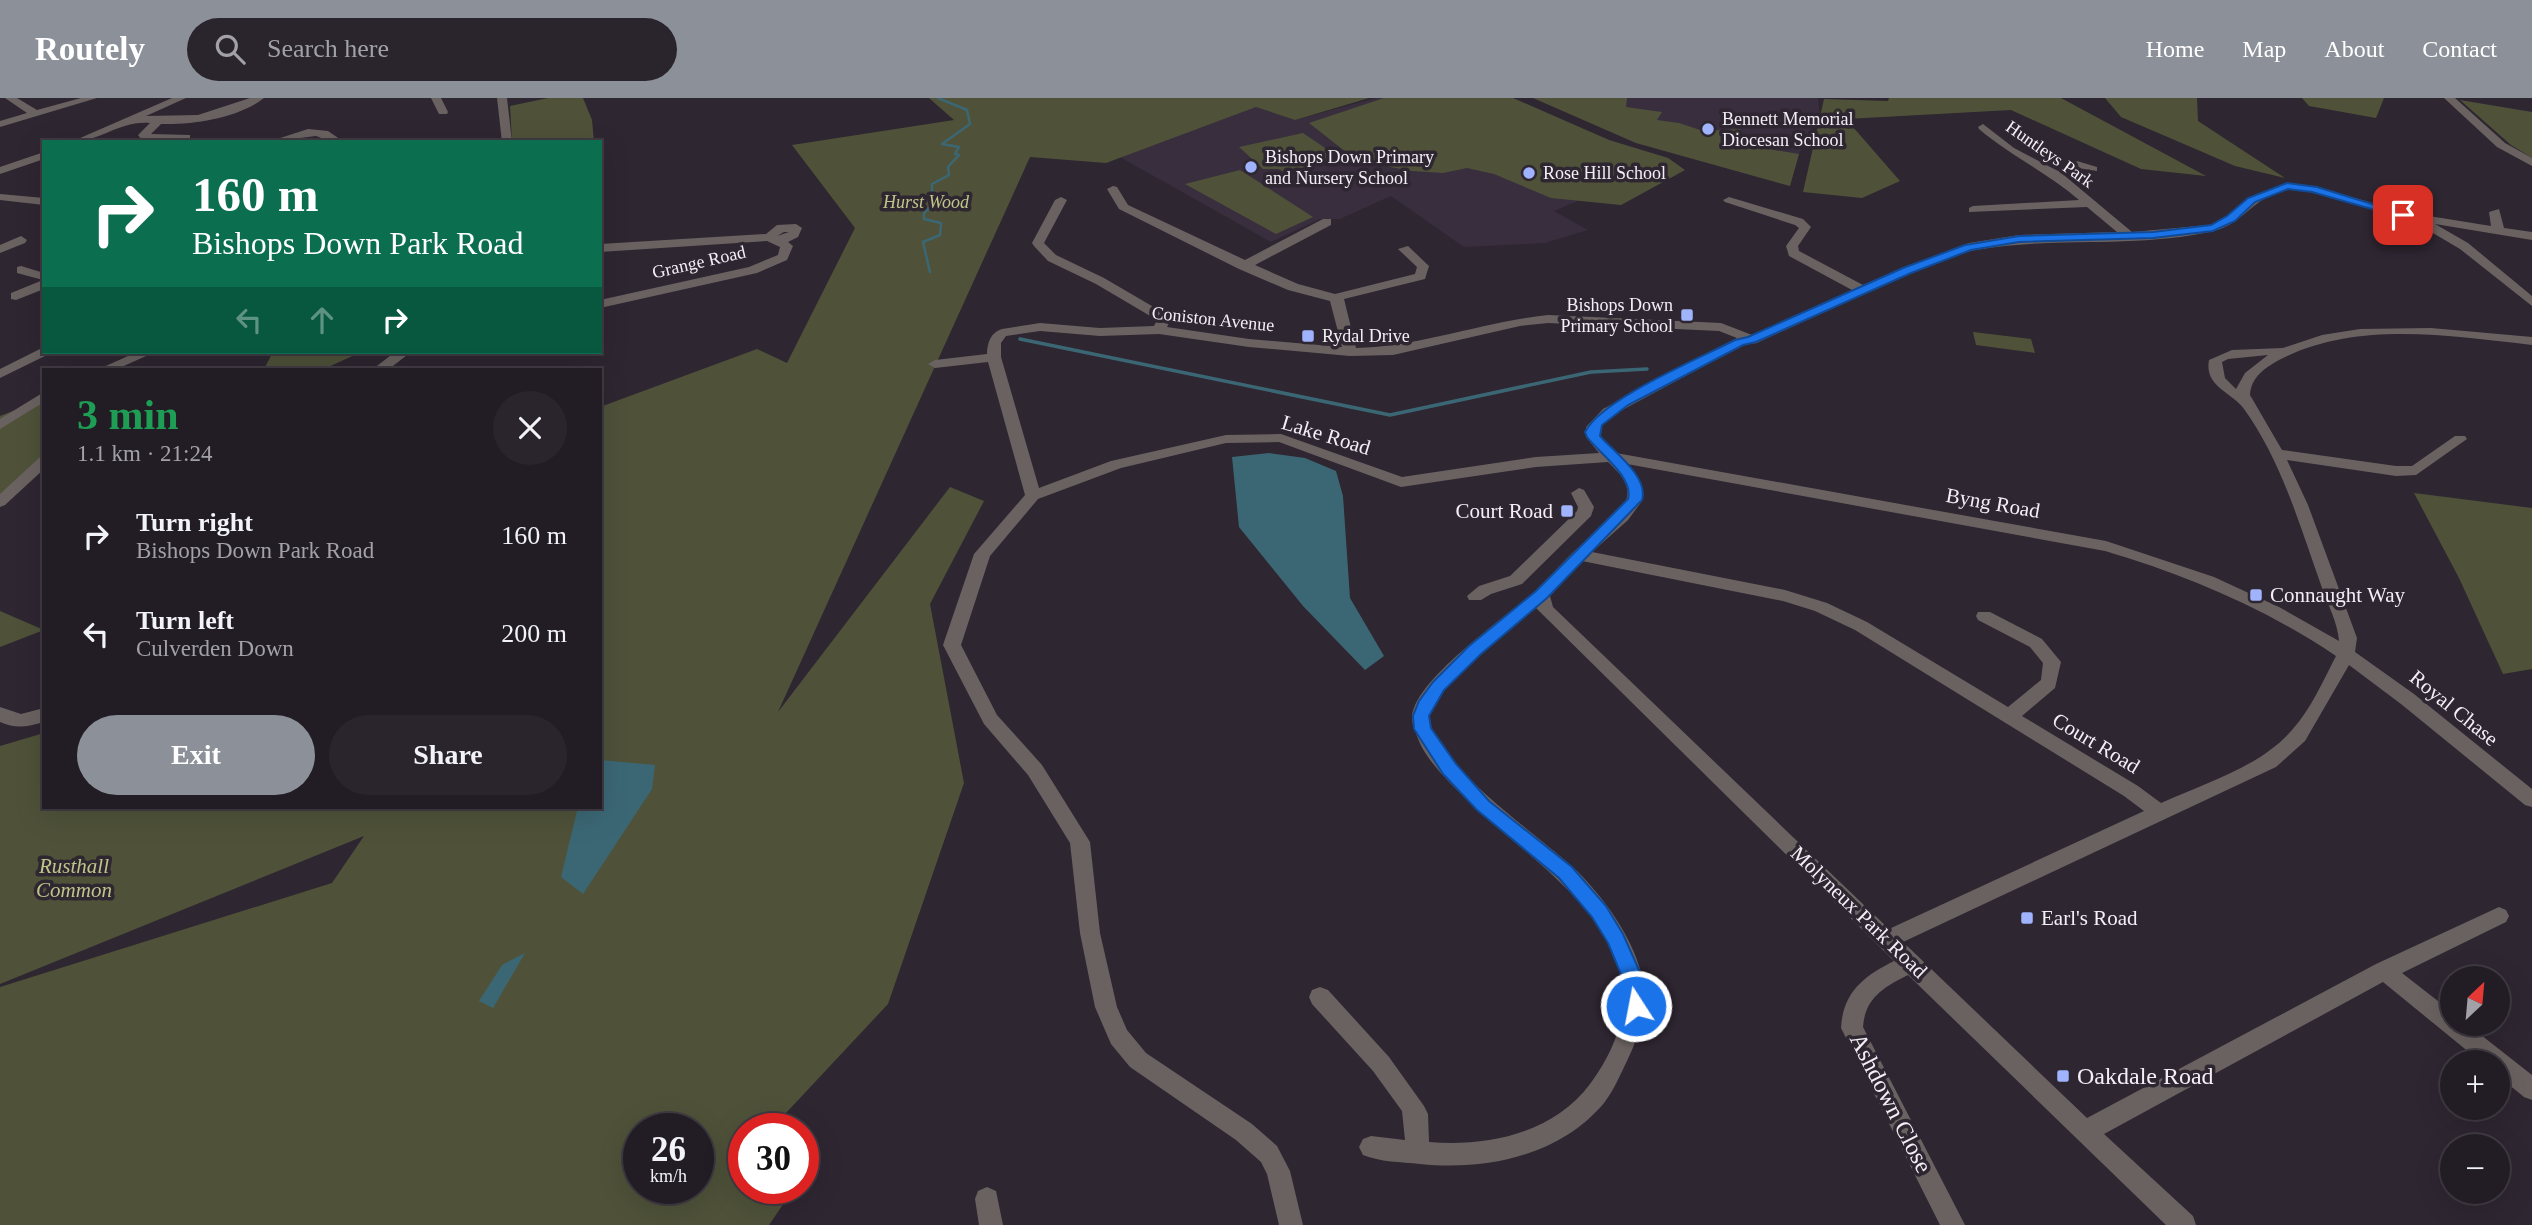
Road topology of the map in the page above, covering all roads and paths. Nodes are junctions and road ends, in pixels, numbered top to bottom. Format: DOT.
graph roads {
  1 [pos="10,98"];
  2 [pos="92,98"];
  3 [pos="181,98"];
  4 [pos="259,98"];
  5 [pos="437,98"];
  6 [pos="502,98"];
  7 [pos="2449,98"];
  8 [pos="443,112"];
  9 [pos="36,114"];
  10 [pos="133,118"];
  11 [pos="157,122"];
  12 [pos="0,124"];
  13 [pos="1983,127"];
  14 [pos="186,137"];
  15 [pos="81,140"];
  16 [pos="281,140"];
  17 [pos="337,140"];
  18 [pos="507,140"];
  19 [pos="42,156"];
  20 [pos="2532,163"];
  21 [pos="2093,169"];
  22 [pos="0,171"];
  23 [pos="2058,176"];
  24 [pos="1113,189"];
  25 [pos="0,197"];
  26 [pos="36,200"];
  27 [pos="1061,200"];
  28 [pos="1729,200"];
  29 [pos="2089,203"];
  30 [pos="1973,210"];
  31 [pos="0,212"];
  32 [pos="2495,212"];
  33 [pos="2420,218"];
  34 [pos="1327,222"];
  35 [pos="2498,230"];
  36 [pos="2129,236"];
  37 [pos="2532,236"];
  38 [pos="22,240"];
  39 [pos="602,248"];
  40 [pos="0,249"];
  41 [pos="1404,249"];
  42 [pos="1243,266"];
  43 [pos="21,270"];
  44 [pos="42,276"];
  45 [pos="42,285"];
  46 [pos="1862,290"];
  47 [pos="16,296"];
  48 [pos="1335,298"];
  49 [pos="2532,302"];
  50 [pos="602,304"];
  51 [pos="1158,330"];
  52 [pos="1752,340"];
  53 [pos="2532,341"];
  54 [pos="42,352"];
  55 [pos="1350,352"];
  56 [pos="2283,352"];
  57 [pos="143,354"];
  58 [pos="401,354"];
  59 [pos="994,358"];
  60 [pos="935,364"];
  61 [pos="108,368"];
  62 [pos="381,368"];
  63 [pos="0,374"];
  64 [pos="42,397"];
  65 [pos="2245,402"];
  66 [pos="0,425"];
  67 [pos="2460,439"];
  68 [pos="2277,454"];
  69 [pos="1611,457"];
  70 [pos="42,463"];
  71 [pos="1579,493"];
  72 [pos="1033,496"];
  73 [pos="0,502"];
  74 [pos="1579,555"];
  75 [pos="1534,562"];
  76 [pos="1561,572"];
  77 [pos="1541,595"];
  78 [pos="1475,596"];
  79 [pos="1983,616"];
  80 [pos="2346,654"];
  81 [pos="0,714"];
  82 [pos="42,716"];
  83 [pos="2009,717"];
  84 [pos="24,722"];
  85 [pos="42,722"];
  86 [pos="2532,800"];
  87 [pos="2160,813"];
  88 [pos="2499,916"];
  89 [pos="1888,939"];
  90 [pos="1911,963"];
  91 [pos="2384,971"];
  92 [pos="1320,997"];
  93 [pos="2532,1089"];
  94 [pos="2085,1132"];
  95 [pos="1371,1147"];
  96 [pos="1417,1153"];
  97 [pos="987,1199"];
  98 [pos="991,1225"];
  99 [pos="1291,1225"];
  100 [pos="1953,1225"];
  101 [pos="2185,1225"];
  1 -- 9 [label="street"];
  2 -- 9 [label="street"];
  3 -- 10 [label="street"];
  4 -- 11 [label="street"];
  5 -- 8 [label="street"];
  6 -- 18 [label="street"];
  7 -- 20 [label="street"];
  9 -- 12 [label="street"];
  10 -- 11 [label="street"];
  10 -- 15 [label="street"];
  11 -- 14 [label="street"];
  13 -- 23 [label="street, Huntleys Park"];
  16 -- 17 [label="street"];
  19 -- 22 [label="street"];
  21 -- 23 [label="street"];
  23 -- 29 [label="street, Huntleys Park"];
  24 -- 42 [label="street"];
  25 -- 26 [label="street"];
  26 -- 31 [label="street"];
  27 -- 51 [label="street"];
  28 -- 46 [label="street"];
  29 -- 30 [label="street"];
  29 -- 36 [label="street, Huntleys Park"];
  32 -- 35 [label="street"];
  33 -- 35 [label="street"];
  33 -- 36 [label="street"];
  33 -- 49 [label="street"];
  34 -- 42 [label="street"];
  35 -- 37 [label="street"];
  36 -- 46 [label="street"];
  38 -- 40 [label="street"];
  39 -- 50 [label="street, Grange Road"];
  41 -- 48 [label="street"];
  42 -- 48 [label="street"];
  43 -- 44 [label="street"];
  45 -- 47 [label="street"];
  46 -- 52 [label="street"];
  48 -- 55 [label="street"];
  51 -- 55 [label="street, Coniston Avenue"];
  51 -- 59 [label="street, Coniston Avenue"];
  52 -- 55 [label="street, Coniston Avenue"];
  52 -- 69 [label="street"];
  53 -- 56 [label="street"];
  54 -- 63 [label="street"];
  56 -- 65 [label="street"];
  56 -- 65 [label="street"];
  57 -- 61 [label="street"];
  58 -- 62 [label="street"];
  59 -- 60 [label="street"];
  59 -- 72 [label="street"];
  64 -- 66 [label="street"];
  65 -- 68 [label="street"];
  67 -- 68 [label="street"];
  68 -- 80 [label="street"];
  69 -- 72 [label="street, Lake Road"];
  69 -- 74 [label="street"];
  69 -- 80 [label="street, Byng Road"];
  70 -- 73 [label="street"];
  71 -- 75 [label="street"];
  72 -- 99 [label="street"];
  74 -- 76 [label="street"];
  74 -- 83 [label="street, Court Road"];
  75 -- 76 [label="street"];
  75 -- 78 [label="street"];
  76 -- 77 [label="street"];
  77 -- 89 [label="street, Molyneux Park Road"];
  77 -- 96 [label="street"];
  79 -- 83 [label="street"];
  80 -- 86 [label="street, Royal Chase"];
  80 -- 87 [label="street"];
  81 -- 84 [label="street"];
  82 -- 84 [label="street"];
  83 -- 87 [label="street, Court Road"];
  84 -- 85 [label="street"];
  87 -- 89 [label="street"];
  88 -- 91 [label="street"];
  89 -- 90 [label="street, Molyneux Park Road"];
  90 -- 94 [label="street, Molyneux Park Road"];
  90 -- 100 [label="street, Ashdown Close"];
  91 -- 93 [label="street"];
  91 -- 94 [label="street"];
  92 -- 96 [label="street"];
  94 -- 101 [label="street, Molyneux Park Road"];
  95 -- 96 [label="street"];
  97 -- 98 [label="street"];
}
